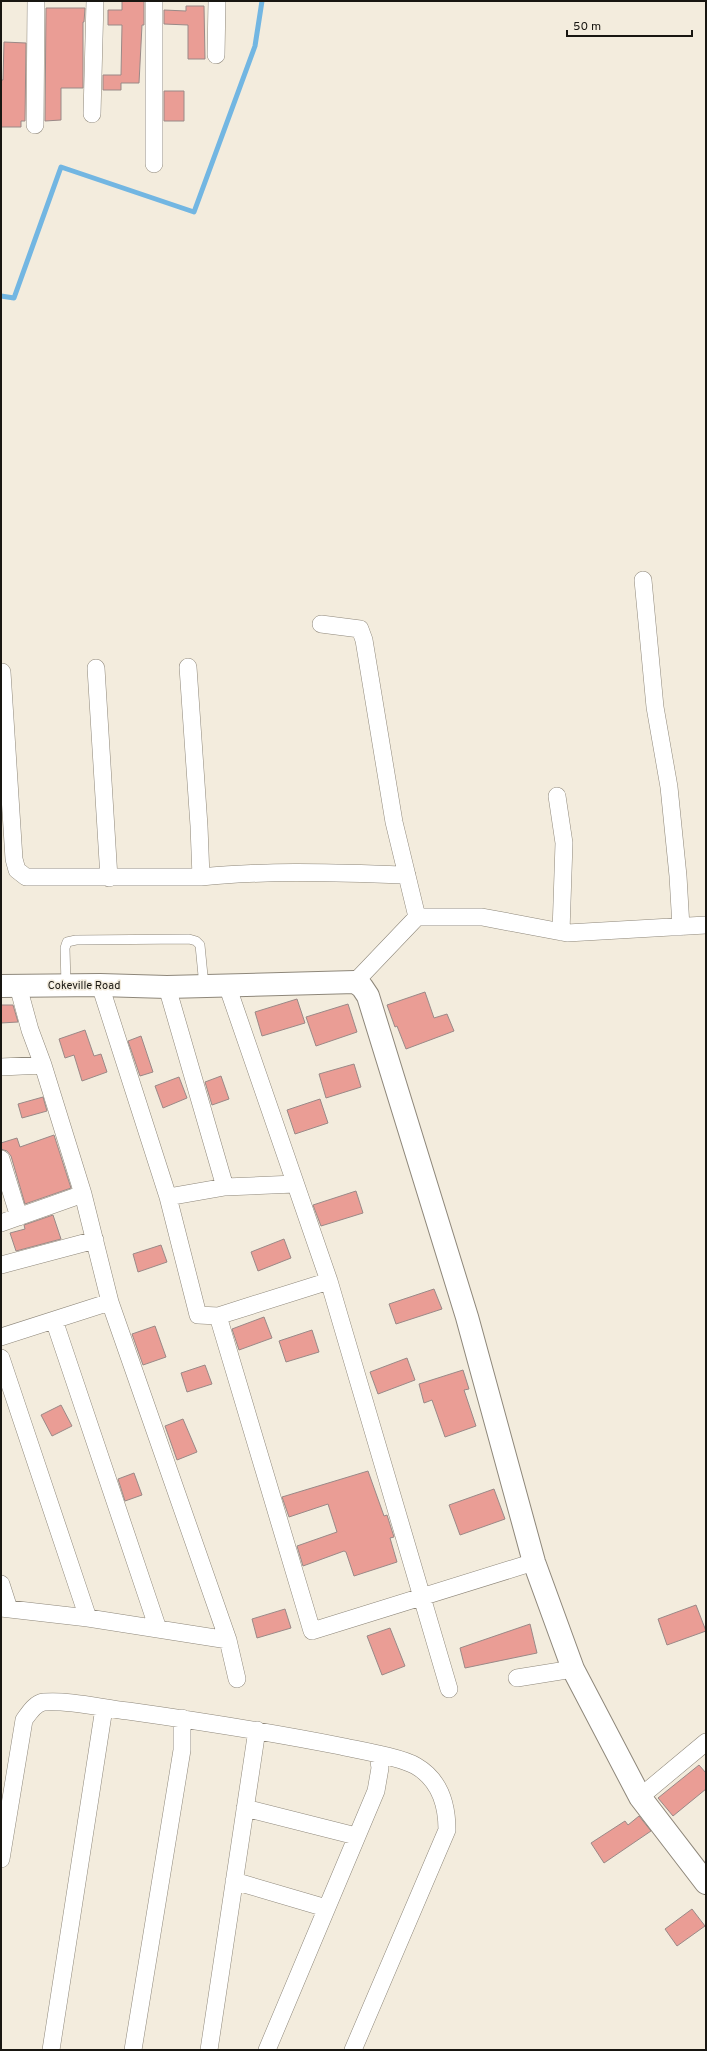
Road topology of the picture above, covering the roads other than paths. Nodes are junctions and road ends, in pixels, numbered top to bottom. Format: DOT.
graph roads {
  1 [pos="36,1"];
  2 [pos="95,1"];
  3 [pos="154,1"];
  4 [pos="217,1"];
  5 [pos="216,55"];
  6 [pos="92,114"];
  7 [pos="35,125"];
  8 [pos="154,164"];
  9 [pos="643,580"];
  10 [pos="321,624"];
  11 [pos="188,667"];
  12 [pos="96,668"];
  13 [pos="2,672"];
  14 [pos="557,796"];
  15 [pos="407,875"];
  16 [pos="201,877"];
  17 [pos="109,878"];
  18 [pos="417,917"];
  19 [pos="706,925"];
  20 [pos="681,926"];
  21 [pos="561,932"];
  22 [pos="355,982"];
  23 [pos="66,985"];
  24 [pos="100,985"];
  25 [pos="227,985"];
  26 [pos="9,986"];
  27 [pos="204,986"];
  28 [pos="167,987"];
  29 [pos="43,1066"];
  30 [pos="1,1068"];
  31 [pos="1,1159"];
  32 [pos="295,1184"];
  33 [pos="225,1187"];
  34 [pos="83,1194"];
  35 [pos="168,1198"];
  36 [pos="19,1217"];
  37 [pos="1,1223"];
  38 [pos="95,1240"];
  39 [pos="1,1265"];
  40 [pos="329,1281"];
  41 [pos="110,1302"];
  42 [pos="218,1316"];
  43 [pos="54,1320"];
  44 [pos="1,1337"];
  45 [pos="1,1358"];
  46 [pos="534,1562"];
  47 [pos="1,1584"];
  48 [pos="422,1598"];
  49 [pos="5,1608"];
  50 [pos="88,1618"];
  51 [pos="158,1629"];
  52 [pos="228,1640"];
  53 [pos="573,1670"];
  54 [pos="517,1678"];
  55 [pos="236,1679"];
  56 [pos="448,1689"];
  57 [pos="104,1708"];
  58 [pos="182,1718"];
  59 [pos="257,1730"];
  60 [pos="706,1742"];
  61 [pos="378,1754"];
  62 [pos="640,1796"];
  63 [pos="245,1808"];
  64 [pos="356,1836"];
  65 [pos="1,1858"];
  66 [pos="234,1881"];
  67 [pos="706,1883"];
  68 [pos="326,1908"];
  69 [pos="51,2050"];
  70 [pos="133,2050"];
  71 [pos="209,2050"];
  72 [pos="267,2050"];
  73 [pos="353,2050"];
  1 -- 7 [label="street"];
  2 -- 6 [label="street"];
  3 -- 8 [label="street"];
  4 -- 5 [label="street"];
  9 -- 20 [label="street"];
  10 -- 15 [label="street"];
  11 -- 16 [label="street"];
  12 -- 17 [label="street"];
  13 -- 17 [label="street"];
  14 -- 21 [label="street"];
  15 -- 16 [label="street"];
  15 -- 18 [label="street"];
  16 -- 17 [label="street"];
  18 -- 21 [label="street"];
  18 -- 22 [label="street"];
  19 -- 20 [label="street"];
  20 -- 21 [label="street"];
  22 -- 25 [label="street, Cokeville Road"];
  22 -- 46 [label="street"];
  23 -- 24 [label="street, Cokeville Road"];
  23 -- 26 [label="street, Cokeville Road"];
  23 -- 27 [label="lane"];
  24 -- 28 [label="street, Cokeville Road"];
  24 -- 35 [label="street"];
  25 -- 27 [label="street, Cokeville Road"];
  25 -- 32 [label="street"];
  26 -- 29 [label="street"];
  27 -- 28 [label="street, Cokeville Road"];
  28 -- 33 [label="street"];
  29 -- 30 [label="street"];
  29 -- 34 [label="street"];
  31 -- 36 [label="street"];
  32 -- 33 [label="street"];
  32 -- 40 [label="street"];
  33 -- 35 [label="street"];
  34 -- 36 [label="street"];
  34 -- 38 [label="street"];
  35 -- 42 [label="street"];
  36 -- 37 [label="street"];
  38 -- 39 [label="street"];
  38 -- 41 [label="street"];
  40 -- 42 [label="street"];
  40 -- 48 [label="street"];
  41 -- 43 [label="street"];
  41 -- 52 [label="street"];
  42 -- 48 [label="street"];
  43 -- 44 [label="street"];
  43 -- 51 [label="street"];
  45 -- 50 [label="street"];
  46 -- 48 [label="street"];
  46 -- 53 [label="street"];
  47 -- 49 [label="street"];
  48 -- 56 [label="street"];
  49 -- 50 [label="street"];
  50 -- 51 [label="street"];
  51 -- 52 [label="street"];
  52 -- 55 [label="street"];
  53 -- 54 [label="street"];
  53 -- 62 [label="street"];
  57 -- 58 [label="street"];
  57 -- 65 [label="street"];
  57 -- 69 [label="street"];
  58 -- 59 [label="street"];
  58 -- 70 [label="street"];
  59 -- 61 [label="street"];
  59 -- 63 [label="street"];
  60 -- 62 [label="street"];
  61 -- 64 [label="street"];
  61 -- 73 [label="street"];
  62 -- 67 [label="street"];
  63 -- 64 [label="street"];
  63 -- 66 [label="street"];
  64 -- 68 [label="street"];
  66 -- 68 [label="street"];
  66 -- 71 [label="street"];
  68 -- 72 [label="street"];
}
